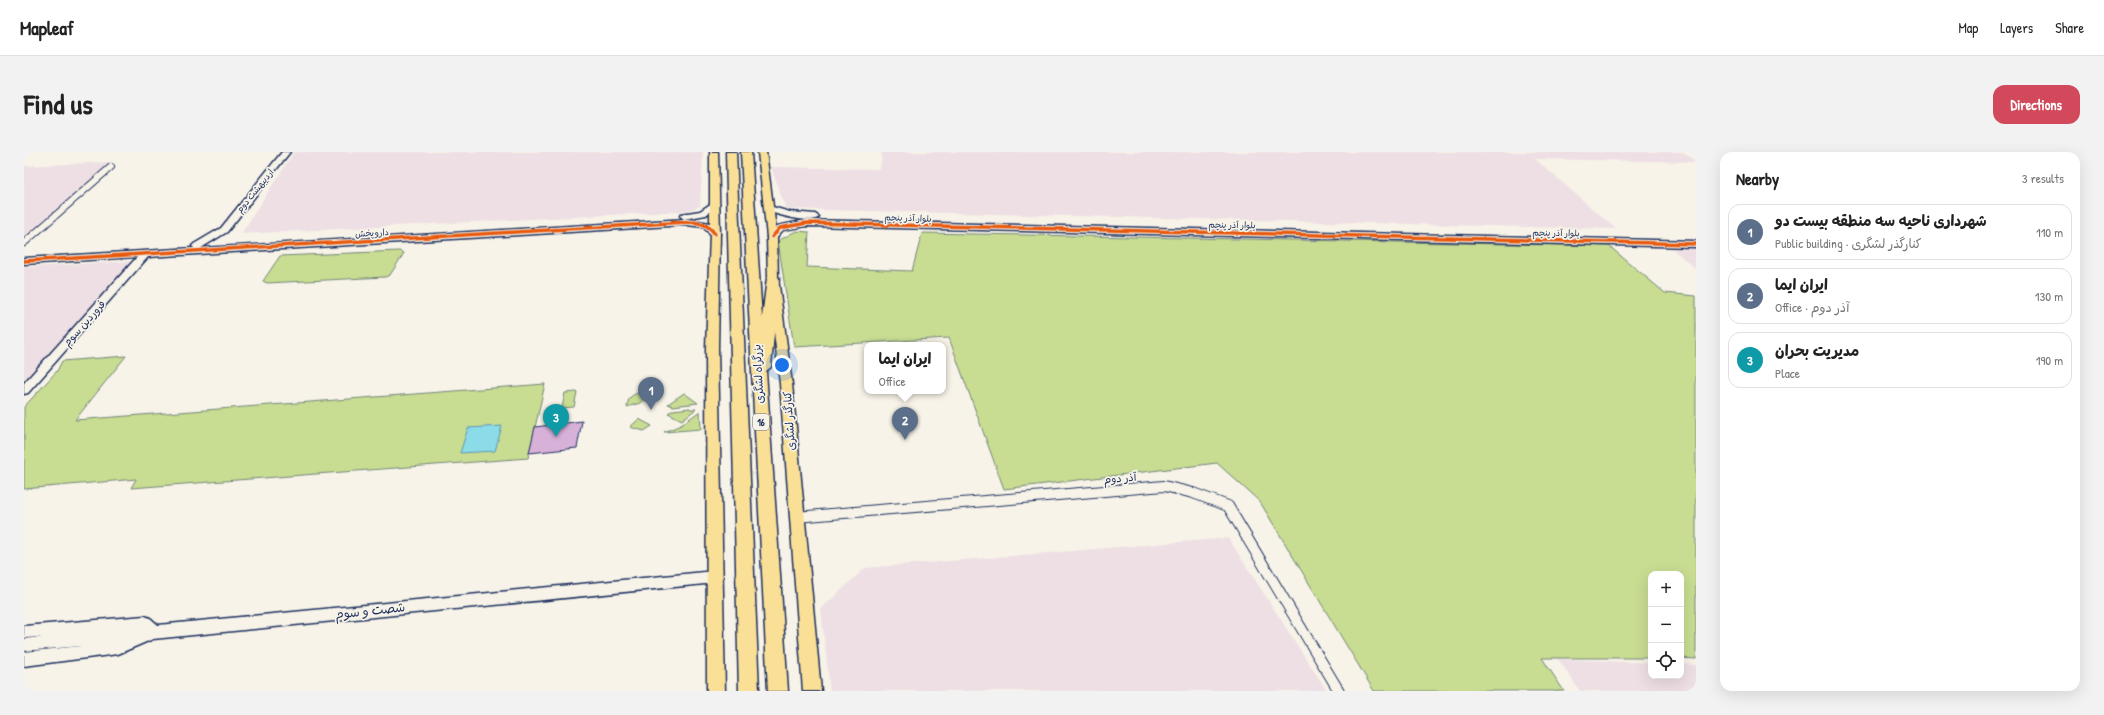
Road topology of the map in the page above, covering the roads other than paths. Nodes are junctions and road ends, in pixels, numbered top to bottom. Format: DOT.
graph roads {
  1 [pos="286,152"];
  2 [pos="714,152"];
  3 [pos="731,152"];
  4 [pos="746,152"];
  5 [pos="762,152"];
  6 [pos="111,167"];
  7 [pos="715,204"];
  8 [pos="769,209"];
  9 [pos="688,219"];
  10 [pos="224,230"];
  11 [pos="715,234"];
  12 [pos="772,237"];
  13 [pos="1543,237"];
  14 [pos="1696,238"];
  15 [pos="24,243"];
  16 [pos="227,244"];
  17 [pos="1696,244"];
  18 [pos="197,246"];
  19 [pos="220,251"];
  20 [pos="24,255"];
  21 [pos="144,255"];
  22 [pos="24,262"];
  23 [pos="773,278"];
  24 [pos="24,390"];
  25 [pos="760,398"];
  26 [pos="796,517"];
  27 [pos="716,577"];
  28 [pos="154,631"];
  29 [pos="24,632"];
  30 [pos="24,645"];
  31 [pos="24,659"];
  32 [pos="716,691"];
  33 [pos="748,691"];
  34 [pos="778,691"];
  35 [pos="812,691"];
  36 [pos="1339,691"];
  1 -- 10 [label="street, اردیبهشت دوم"];
  2 -- 7 [label="main road"];
  3 -- 33 [label="highway, بزرگراه لشگری / 16"];
  4 -- 25 [label="highway, بزرگراه لشگری / 16"];
  5 -- 8 [label="main road, کنارگذر لشگری"];
  6 -- 15 [label="street"];
  7 -- 9 [label="street, داروپخش"];
  7 -- 11 [label="main road"];
  8 -- 12 [label="main road, کنارگذر لشگری"];
  8 -- 13 [label="street, بلوار آذر پنجم"];
  9 -- 11 [label="street, داروپخش"];
  9 -- 16 [label="street, داروپخش"];
  9 -- 19 [label="street, داروپخش"];
  10 -- 16 [label="street"];
  10 -- 18 [label="street, اردیبهشت دوم"];
  11 -- 27 [label="main road"];
  12 -- 13 [label="street, بلوار آذر پنجم"];
  12 -- 23 [label="main road, کنارگذر لشگری"];
  13 -- 14 [label="street, بلوار آذر پنجم"];
  13 -- 17 [label="street, بلوار آذر پنجم"];
  16 -- 18 [label="street, داروپخش"];
  16 -- 19 [label="street"];
  18 -- 20 [label="street, داروپخش"];
  19 -- 21 [label="street, داروپخش"];
  21 -- 22 [label="street, داروپخش"];
  21 -- 24 [label="street, فروردین سوم"];
  23 -- 25 [label="highway"];
  23 -- 26 [label="main road, کنارگذر لشگری"];
  25 -- 34 [label="highway, بزرگراه لشگری / 16"];
  26 -- 35 [label="main road, کنارگذر لشگری"];
  26 -- 36 [label="street, آذر دوم"];
  27 -- 28 [label="street, شصت و سوم"];
  27 -- 32 [label="main road"];
  28 -- 29 [label="street"];
  28 -- 30 [label="street, شصت و سوم"];
  28 -- 31 [label="street"];
}
